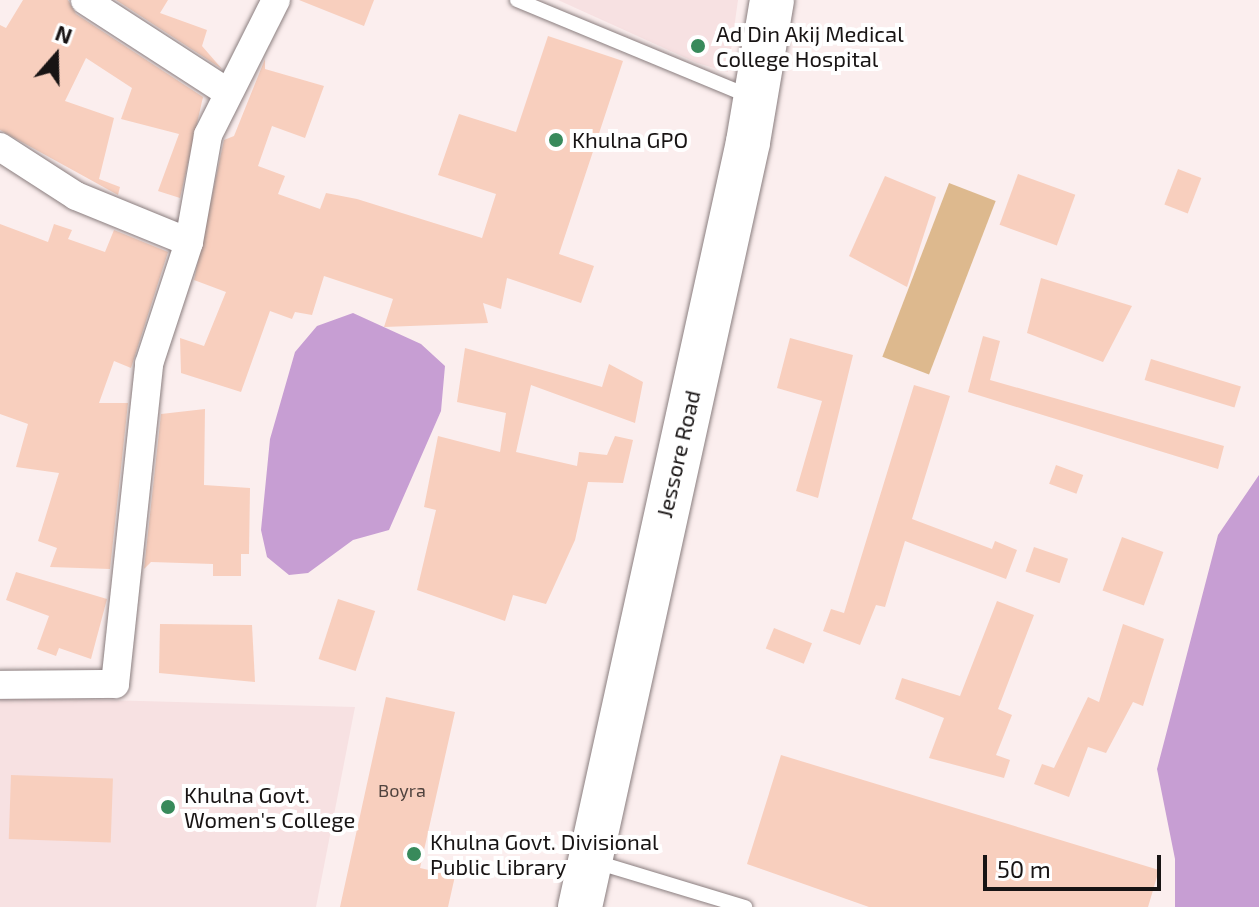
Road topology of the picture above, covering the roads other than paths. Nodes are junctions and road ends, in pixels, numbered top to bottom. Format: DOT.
graph roads {
  1 [pos="276,0"];
  2 [pos="517,0"];
  3 [pos="772,0"];
  4 [pos="92,2"];
  5 [pos="227,92"];
  6 [pos="755,99"];
  7 [pos="0,147"];
  8 [pos="189,242"];
  9 [pos="0,685"];
  10 [pos="588,859"];
  11 [pos="580,907"];
  12 [pos="745,907"];
  1 -- 5 [label="street"];
  2 -- 6 [label="lane"];
  3 -- 6 [label="highway, Jessore Road"];
  4 -- 5 [label="street"];
  5 -- 8 [label="street"];
  6 -- 10 [label="highway, Jessore Road"];
  7 -- 8 [label="street"];
  8 -- 9 [label="street"];
  10 -- 11 [label="highway, Jessore Road"];
  10 -- 12 [label="lane"];
}
